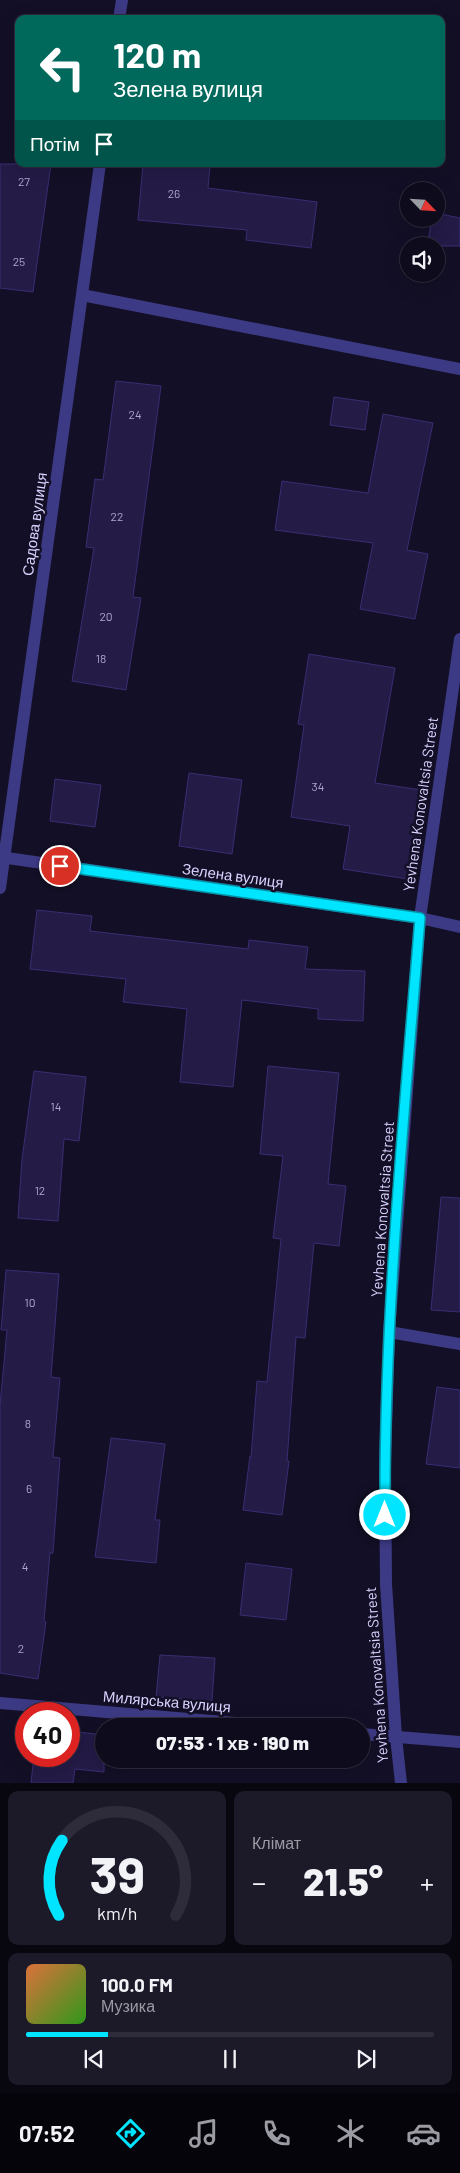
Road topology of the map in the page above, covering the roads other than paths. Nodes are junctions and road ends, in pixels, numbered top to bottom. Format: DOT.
graph roads {
  1 [pos="122,0"];
  2 [pos="120,15"];
  3 [pos="100,167"];
  4 [pos="82,295"];
  5 [pos="460,368"];
  6 [pos="460,639"];
  7 [pos="2,857"];
  8 [pos="0,888"];
  9 [pos="420,918"];
  10 [pos="460,927"];
  11 [pos="389,1332"];
  12 [pos="460,1344"];
  13 [pos="0,1703"];
  14 [pos="176,1718"];
  15 [pos="370,1735"];
  16 [pos="396,1737"];
  17 [pos="460,1742"];
  18 [pos="401,1783"];
  1 -- 2 [label="street"];
  3 -- 4 [label="street, Садова вулиця"];
  4 -- 5 [label="street"];
  4 -- 7 [label="street, Садова вулиця"];
  6 -- 9 [label="street, Yevhena Konovaltsia Street"];
  7 -- 8 [label="street, Садова вулиця"];
  7 -- 9 [label="street, Зелена вулиця"];
  9 -- 10 [label="street, Зелена вулиця"];
  9 -- 11 [label="street, Yevhena Konovaltsia Street"];
  11 -- 12 [label="street"];
  11 -- 16 [label="street, Yevhena Konovaltsia Street"];
  13 -- 14 [label="street, Милярська вулиця"];
  15 -- 16 [label="street"];
  16 -- 17 [label="street"];
  16 -- 18 [label="street, Yevhena Konovaltsia Street"];
}
